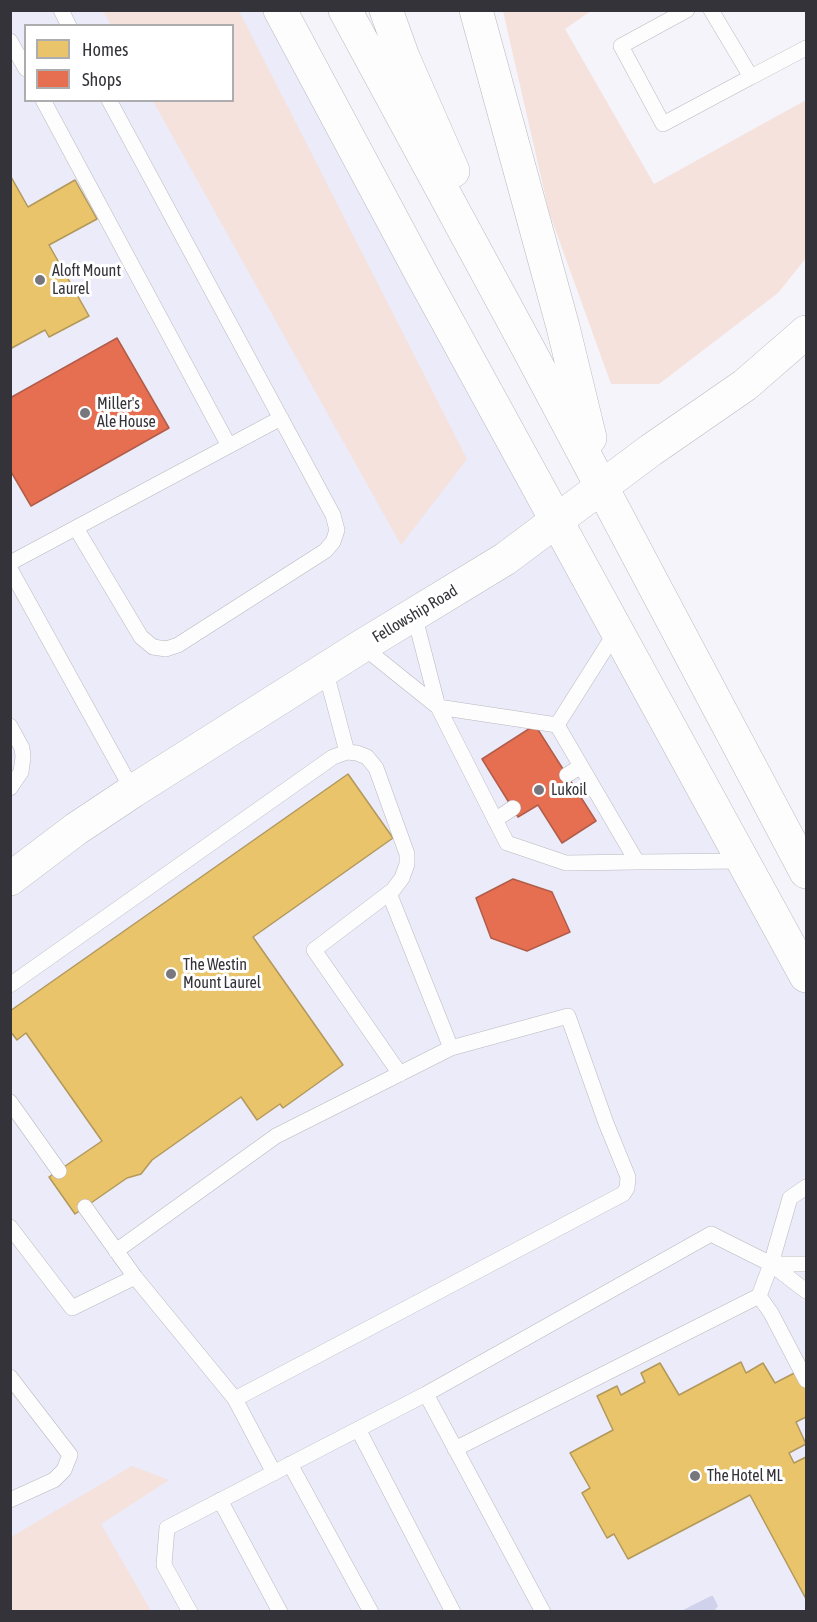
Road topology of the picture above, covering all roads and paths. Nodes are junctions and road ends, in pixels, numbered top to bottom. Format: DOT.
graph roads {
  1 [pos="61,10"];
  2 [pos="280,10"];
  3 [pos="345,10"];
  4 [pos="386,10"];
  5 [pos="476,10"];
  6 [pos="687,10"];
  7 [pos="711,10"];
  8 [pos="68,24"];
  9 [pos="10,41"];
  10 [pos="807,48"];
  11 [pos="24,66"];
  12 [pos="751,77"];
  13 [pos="44,102"];
  14 [pos="110,102"];
  15 [pos="807,332"];
  16 [pos="529,350"];
  17 [pos="281,418"];
  18 [pos="230,446"];
  19 [pos="601,487"];
  20 [pos="557,521"];
  21 [pos="76,528"];
  22 [pos="10,563"];
  23 [pos="10,569"];
  24 [pos="414,614"];
  25 [pos="617,630"];
  26 [pos="362,646"];
  27 [pos="326,669"];
  28 [pos="438,707"];
  29 [pos="557,725"];
  30 [pos="10,726"];
  31 [pos="347,752"];
  32 [pos="581,766"];
  33 [pos="567,775"];
  34 [pos="10,788"];
  35 [pos="133,791"];
  36 [pos="513,808"];
  37 [pos="495,820"];
  38 [pos="743,861"];
  39 [pos="637,862"];
  40 [pos="807,872"];
  41 [pos="10,879"];
  42 [pos="389,893"];
  43 [pos="807,976"];
  44 [pos="10,985"];
  45 [pos="451,1048"];
  46 [pos="400,1074"];
  47 [pos="10,1102"];
  48 [pos="59,1170"];
  49 [pos="807,1187"];
  50 [pos="85,1207"];
  51 [pos="10,1227"];
  52 [pos="116,1251"];
  53 [pos="771,1264"];
  54 [pos="807,1264"];
  55 [pos="135,1277"];
  56 [pos="807,1292"];
  57 [pos="759,1296"];
  58 [pos="10,1377"];
  59 [pos="807,1380"];
  60 [pos="426,1394"];
  61 [pos="234,1399"];
  62 [pos="358,1429"];
  63 [pos="455,1449"];
  64 [pos="290,1464"];
  65 [pos="274,1473"];
  66 [pos="10,1500"];
  67 [pos="220,1500"];
  68 [pos="190,1611"];
  69 [pos="280,1611"];
  70 [pos="371,1611"];
  71 [pos="453,1611"];
  72 [pos="543,1611"];
  1 -- 8 [label="lane"];
  2 -- 20 [label="main road"];
  3 -- 16 [label="main road"];
  4 -- 16 [label="main road"];
  5 -- 19 [label="main road"];
  6 -- 12 [label="lane"];
  7 -- 12 [label="lane"];
  9 -- 11 [label="lane"];
  10 -- 12 [label="lane"];
  13 -- 18 [label="lane"];
  14 -- 17 [label="lane"];
  15 -- 19 [label="main road, Fellowship Road"];
  16 -- 19 [label="main road"];
  17 -- 18 [label="lane"];
  17 -- 21 [label="lane"];
  18 -- 21 [label="lane"];
  19 -- 20 [label="main road, Fellowship Road"];
  19 -- 40 [label="main road"];
  20 -- 24 [label="main road, Fellowship Road"];
  20 -- 25 [label="main road"];
  21 -- 22 [label="lane"];
  23 -- 35 [label="lane"];
  24 -- 26 [label="main road, Fellowship Road"];
  24 -- 28 [label="lane"];
  25 -- 29 [label="lane"];
  25 -- 38 [label="main road"];
  26 -- 27 [label="main road, Fellowship Road"];
  26 -- 28 [label="lane"];
  27 -- 31 [label="lane"];
  27 -- 35 [label="main road, Fellowship Road"];
  28 -- 29 [label="lane"];
  28 -- 37 [label="lane"];
  29 -- 32 [label="lane"];
  30 -- 34 [label="lane"];
  31 -- 42 [label="lane"];
  31 -- 44 [label="lane"];
  32 -- 33 [label="lane"];
  32 -- 39 [label="lane"];
  35 -- 41 [label="main road, Fellowship Road"];
  36 -- 37 [label="lane"];
  37 -- 39 [label="lane"];
  38 -- 39 [label="lane"];
  38 -- 43 [label="main road"];
  42 -- 45 [label="lane"];
  42 -- 46 [label="lane"];
  45 -- 46 [label="lane"];
  45 -- 61 [label="lane"];
  46 -- 52 [label="lane"];
  47 -- 48 [label="lane"];
  49 -- 53 [label="lane"];
  50 -- 52 [label="lane"];
  51 -- 55 [label="lane"];
  52 -- 55 [label="lane"];
  53 -- 54 [label="lane"];
  53 -- 56 [label="lane"];
  53 -- 57 [label="lane"];
  53 -- 60 [label="lane"];
  55 -- 61 [label="lane"];
  57 -- 59 [label="lane"];
  57 -- 63 [label="lane"];
  58 -- 66 [label="lane"];
  60 -- 62 [label="lane"];
  60 -- 63 [label="lane"];
  61 -- 65 [label="lane"];
  62 -- 64 [label="lane"];
  62 -- 71 [label="lane"];
  63 -- 72 [label="lane"];
  64 -- 65 [label="lane"];
  64 -- 70 [label="lane"];
  65 -- 67 [label="lane"];
  67 -- 68 [label="lane"];
  67 -- 69 [label="lane"];
}
